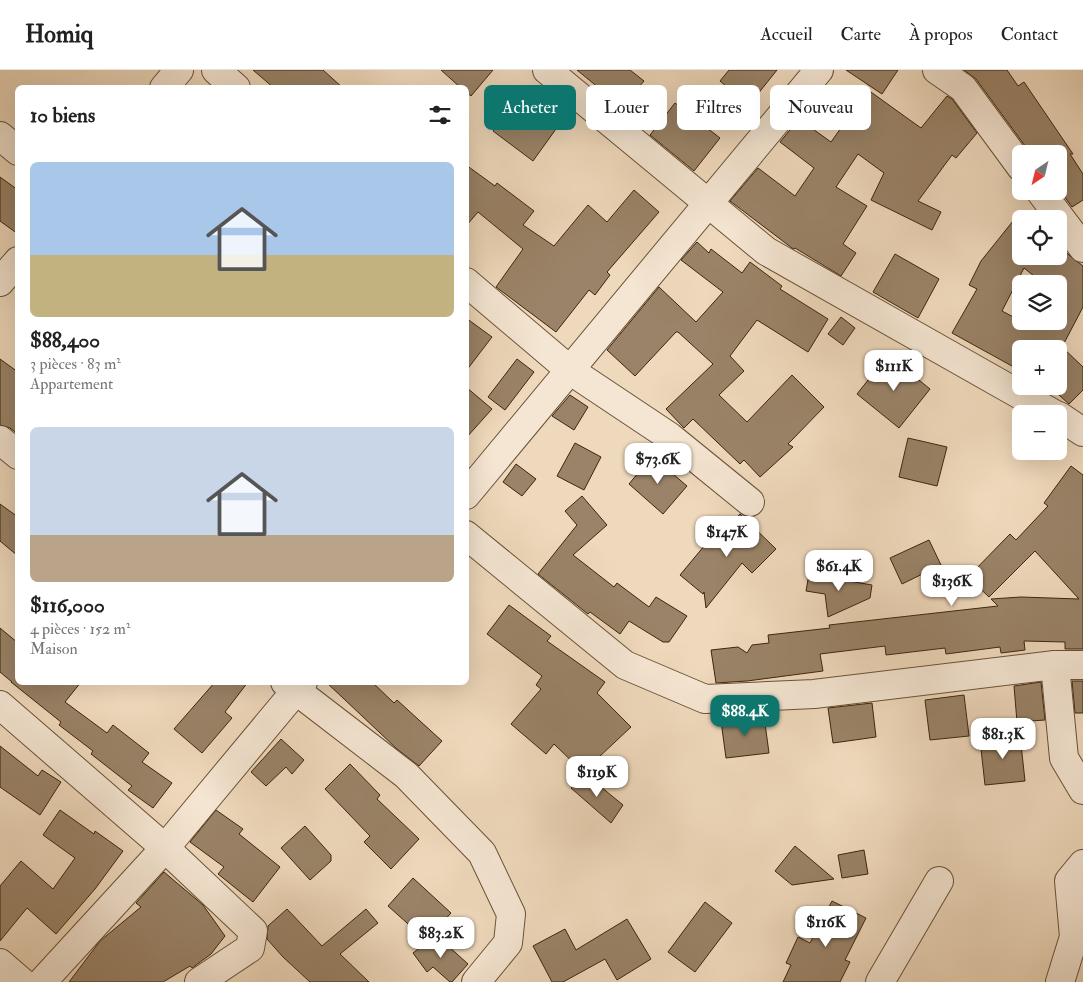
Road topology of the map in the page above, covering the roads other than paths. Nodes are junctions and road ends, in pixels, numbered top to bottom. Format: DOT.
graph roads {
  1 [pos="179,70"];
  2 [pos="216,70"];
  3 [pos="547,70"];
  4 [pos="820,70"];
  5 [pos="937,70"];
  6 [pos="166,85"];
  7 [pos="233,85"];
  8 [pos="0,136"];
  9 [pos="15,148"];
  10 [pos="1012,155"];
  11 [pos="1047,200"];
  12 [pos="708,203"];
  13 [pos="1083,248"];
  14 [pos="15,264"];
  15 [pos="0,282"];
  16 [pos="469,285"];
  17 [pos="571,371"];
  18 [pos="1070,420"];
  19 [pos="0,440"];
  20 [pos="15,452"];
  21 [pos="469,491"];
  22 [pos="750,502"];
  23 [pos="469,537"];
  24 [pos="1055,665"];
  25 [pos="1083,665"];
  26 [pos="295,685"];
  27 [pos="0,705"];
  28 [pos="1083,790"];
  29 [pos="164,848"];
  30 [pos="1083,864"];
  31 [pos="939,881"];
  32 [pos="0,963"];
  33 [pos="22,982"];
  34 [pos="42,982"];
  35 [pos="199,982"];
  36 [pos="476,982"];
  37 [pos="880,982"];
  38 [pos="1060,982"];
  1 -- 6 [label="street"];
  2 -- 7 [label="street"];
  3 -- 12 [label="street"];
  4 -- 12 [label="street"];
  5 -- 10 [label="street"];
  8 -- 9 [label="street"];
  11 -- 13 [label="street"];
  12 -- 17 [label="street"];
  12 -- 18 [label="street"];
  14 -- 15 [label="street"];
  16 -- 17 [label="street"];
  17 -- 21 [label="street"];
  17 -- 22 [label="street"];
  19 -- 20 [label="street"];
  23 -- 24 [label="street"];
  24 -- 25 [label="street"];
  24 -- 28 [label="street"];
  26 -- 29 [label="street"];
  26 -- 36 [label="street"];
  27 -- 29 [label="street"];
  29 -- 34 [label="street"];
  29 -- 35 [label="street"];
  30 -- 38 [label="street"];
  31 -- 37 [label="street"];
  32 -- 33 [label="street"];
}
